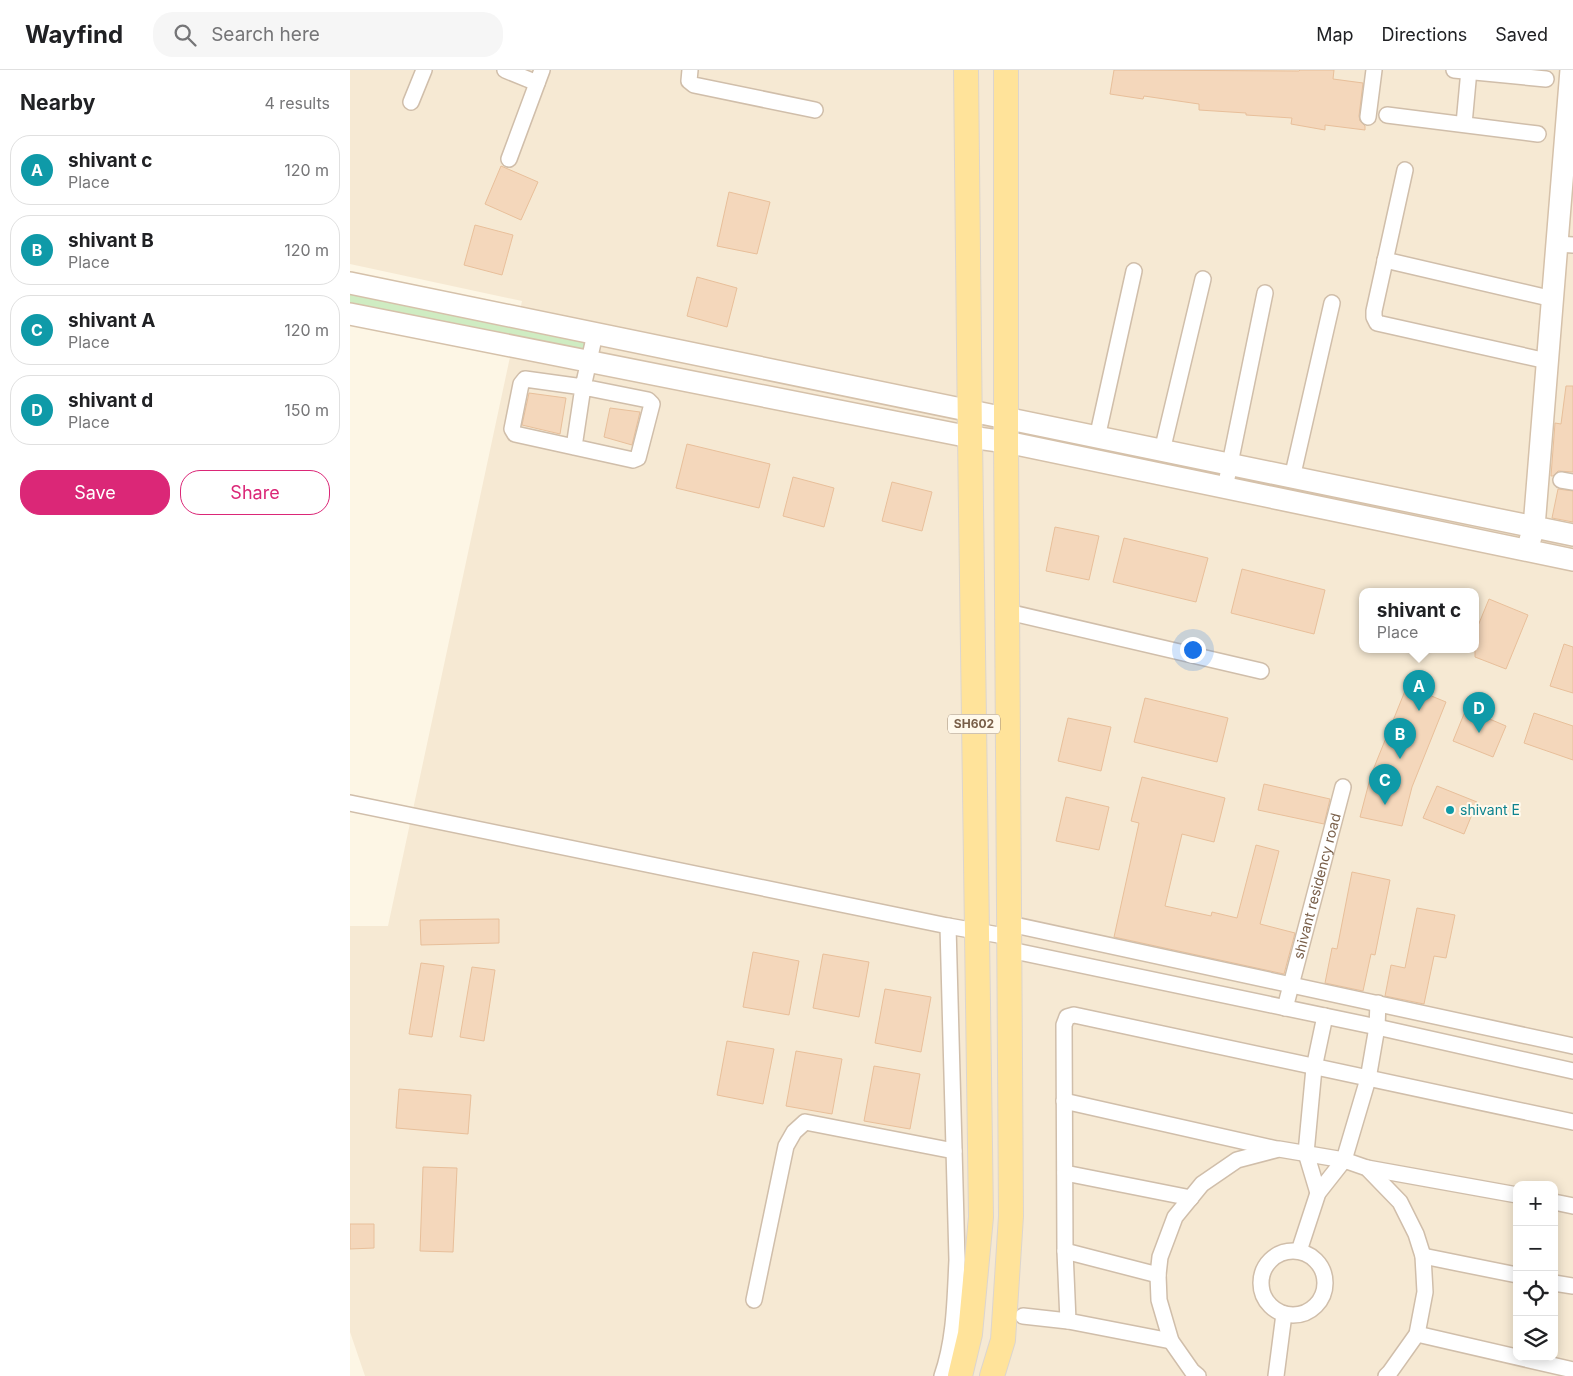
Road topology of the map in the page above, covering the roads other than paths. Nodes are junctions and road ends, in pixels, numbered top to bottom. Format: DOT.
graph roads {
  1 [pos="424,70"];
  2 [pos="504,70"];
  3 [pos="690,70"];
  4 [pos="966,70"];
  5 [pos="1006,70"];
  6 [pos="1374,70"];
  7 [pos="1464,70"];
  8 [pos="540,76"];
  9 [pos="1572,76"];
  10 [pos="1546,79"];
  11 [pos="410,102"];
  12 [pos="815,110"];
  13 [pos="1387,115"];
  14 [pos="1368,117"];
  15 [pos="1464,124"];
  16 [pos="1538,134"];
  17 [pos="1569,150"];
  18 [pos="509,159"];
  19 [pos="1405,170"];
  20 [pos="1565,245"];
  21 [pos="1385,260"];
  22 [pos="1134,271"];
  23 [pos="1203,279"];
  24 [pos="350,283"];
  25 [pos="1265,293"];
  26 [pos="1553,299"];
  27 [pos="1332,304"];
  28 [pos="350,314"];
  29 [pos="595,334"];
  30 [pos="1548,361"];
  31 [pos="588,362"];
  32 [pos="583,387"];
  33 [pos="970,411"];
  34 [pos="1007,431"];
  35 [pos="970,438"];
  36 [pos="1096,438"];
  37 [pos="574,447"];
  38 [pos="1162,451"];
  39 [pos="1229,465"];
  40 [pos="1292,478"];
  41 [pos="1225,488"];
  42 [pos="1534,527"];
  43 [pos="1573,535"];
  44 [pos="1527,551"];
  45 [pos="1573,560"];
  46 [pos="1008,612"];
  47 [pos="1261,671"];
  48 [pos="1343,787"];
  49 [pos="350,803"];
  50 [pos="948,926"];
  51 [pos="977,932"];
  52 [pos="1010,937"];
  53 [pos="1291,985"];
  54 [pos="1378,1003"];
  55 [pos="1285,1008"];
  56 [pos="1325,1016"];
  57 [pos="1377,1027"];
  58 [pos="1573,1046"];
  59 [pos="1314,1068"];
  60 [pos="1573,1071"];
  61 [pos="1368,1079"];
  62 [pos="1064,1101"];
  63 [pos="1573,1122"];
  64 [pos="1279,1149"];
  65 [pos="954,1151"];
  66 [pos="1306,1153"];
  67 [pos="1344,1160"];
  68 [pos="1367,1168"];
  69 [pos="1065,1173"];
  70 [pos="1318,1193"];
  71 [pos="1513,1194"];
  72 [pos="1191,1198"];
  73 [pos="1558,1203"];
  74 [pos="1573,1206"];
  75 [pos="1065,1251"];
  76 [pos="1299,1252"];
  77 [pos="1423,1256"];
  78 [pos="1513,1274"];
  79 [pos="1158,1275"];
  80 [pos="1558,1284"];
  81 [pos="1573,1286"];
  82 [pos="754,1300"];
  83 [pos="1284,1314"];
  84 [pos="1024,1316"];
  85 [pos="1068,1321"];
  86 [pos="1416,1334"];
  87 [pos="1171,1341"];
  88 [pos="1573,1373"];
  89 [pos="1275,1375"];
  90 [pos="942,1376"];
  91 [pos="960,1376"];
  92 [pos="992,1376"];
  93 [pos="1198,1376"];
  94 [pos="1386,1376"];
  1 -- 11 [label="street"];
  2 -- 8 [label="street"];
  3 -- 12 [label="street"];
  4 -- 33 [label="main road, SH602"];
  5 -- 34 [label="main road, SH602"];
  6 -- 14 [label="street"];
  7 -- 10 [label="street"];
  7 -- 15 [label="street"];
  8 -- 18 [label="street"];
  9 -- 17 [label="street"];
  13 -- 15 [label="street"];
  15 -- 16 [label="street"];
  17 -- 20 [label="street"];
  19 -- 21 [label="street"];
  20 -- 26 [label="street"];
  21 -- 26 [label="street"];
  21 -- 30 [label="street"];
  22 -- 36 [label="street"];
  23 -- 38 [label="street"];
  24 -- 29 [label="street"];
  25 -- 39 [label="street"];
  26 -- 30 [label="street"];
  27 -- 40 [label="street"];
  28 -- 31 [label="street"];
  29 -- 31 [label="street"];
  29 -- 33 [label="street"];
  30 -- 42 [label="street"];
  31 -- 32 [label="street"];
  31 -- 35 [label="street"];
  32 -- 37 [label="street"];
  32 -- 37 [label="street"];
  32 -- 37 [label="street"];
  33 -- 34 [label="street"];
  33 -- 35 [label="main road, SH602"];
  34 -- 35 [label="street"];
  34 -- 36 [label="street"];
  34 -- 41 [label="street"];
  34 -- 46 [label="main road, SH602"];
  35 -- 51 [label="main road, SH602"];
  36 -- 38 [label="street"];
  38 -- 39 [label="street"];
  39 -- 40 [label="street"];
  39 -- 41 [label="street"];
  40 -- 42 [label="street"];
  41 -- 44 [label="street"];
  42 -- 43 [label="street"];
  42 -- 44 [label="street"];
  44 -- 45 [label="street"];
  46 -- 47 [label="street"];
  46 -- 52 [label="main road, SH602"];
  48 -- 53 [label="street, shivant residency road"];
  49 -- 50 [label="street"];
  50 -- 51 [label="street"];
  50 -- 65 [label="street"];
  51 -- 52 [label="street"];
  51 -- 91 [label="main road, SH602"];
  52 -- 53 [label="street"];
  52 -- 55 [label="street"];
  52 -- 92 [label="main road, SH602"];
  53 -- 54 [label="street"];
  53 -- 55 [label="street, shivant residency road"];
  54 -- 57 [label="street"];
  54 -- 58 [label="street"];
  55 -- 56 [label="street"];
  56 -- 57 [label="street"];
  56 -- 59 [label="street"];
  57 -- 60 [label="street"];
  57 -- 61 [label="street"];
  59 -- 61 [label="street"];
  59 -- 62 [label="street"];
  59 -- 66 [label="street"];
  61 -- 63 [label="street"];
  61 -- 67 [label="street"];
  62 -- 64 [label="street"];
  62 -- 69 [label="street"];
  64 -- 66 [label="street"];
  64 -- 72 [label="street"];
  65 -- 82 [label="street"];
  65 -- 90 [label="street"];
  66 -- 67 [label="street"];
  66 -- 70 [label="street"];
  67 -- 68 [label="street"];
  67 -- 70 [label="street"];
  68 -- 71 [label="street"];
  68 -- 77 [label="street"];
  69 -- 72 [label="street"];
  69 -- 75 [label="street"];
  70 -- 76 [label="street"];
  72 -- 79 [label="street"];
  73 -- 74 [label="street"];
  75 -- 79 [label="street"];
  75 -- 85 [label="street"];
  76 -- 83 [label="street"];
  76 -- 83 [label="street"];
  77 -- 78 [label="street"];
  77 -- 86 [label="street"];
  79 -- 87 [label="street"];
  80 -- 81 [label="street"];
  83 -- 89 [label="street"];
  84 -- 85 [label="street"];
  85 -- 87 [label="street"];
  86 -- 88 [label="street"];
  86 -- 94 [label="street"];
  87 -- 93 [label="street"];
}
